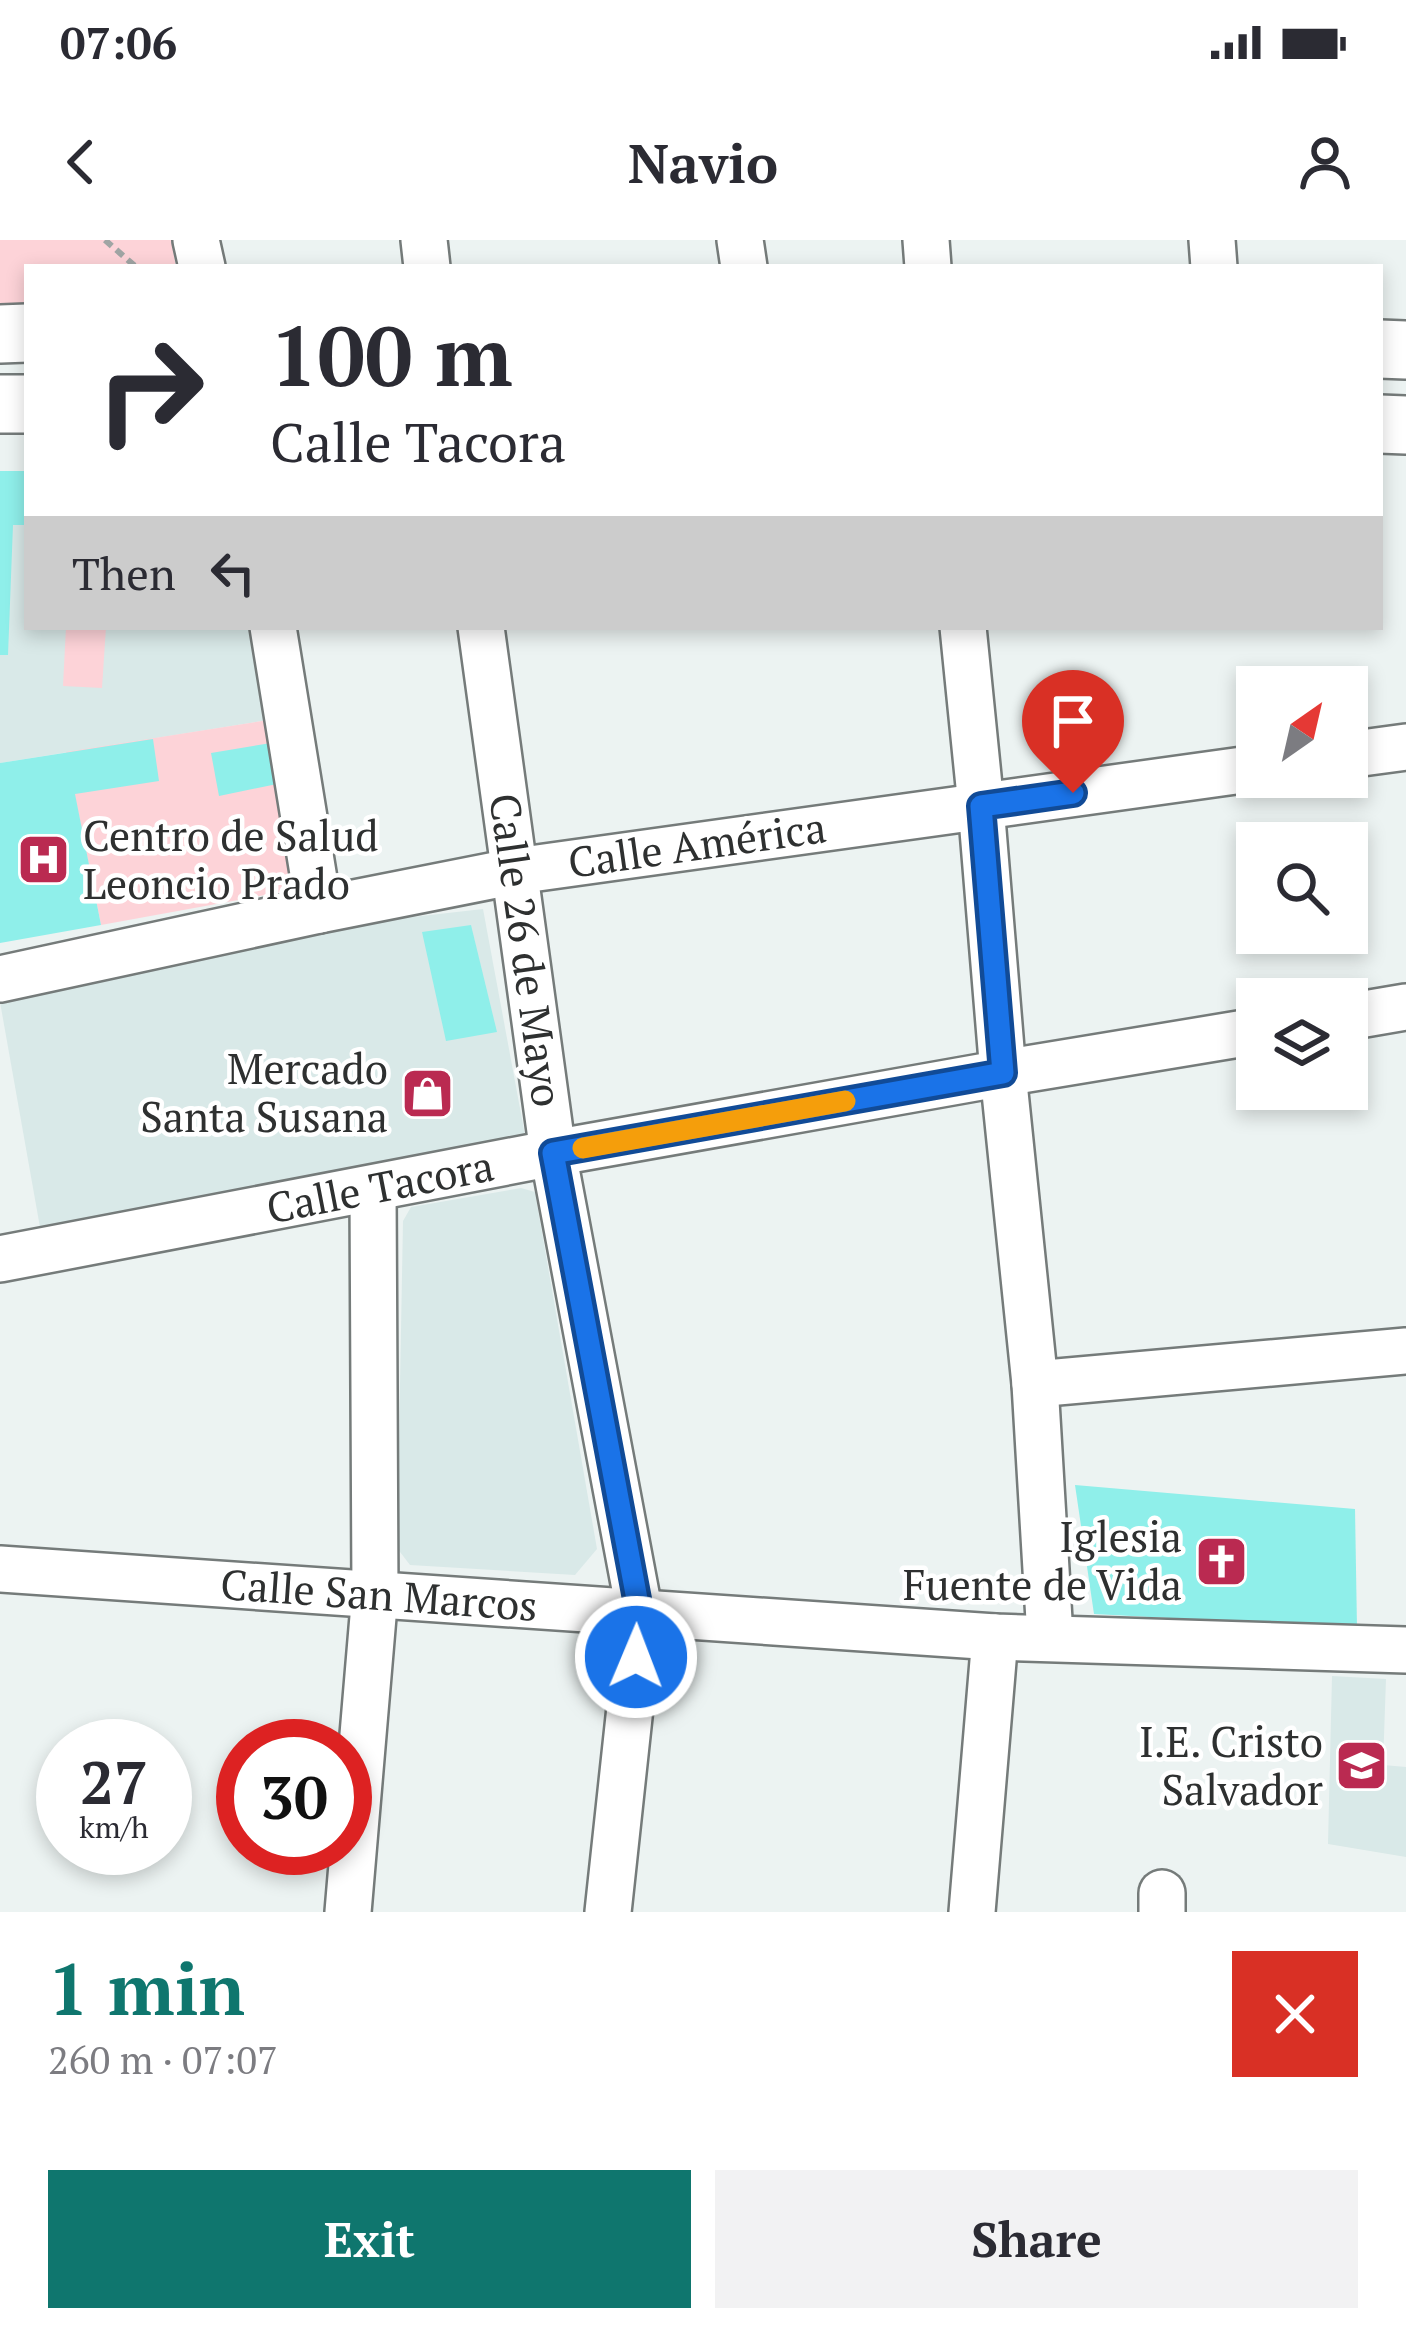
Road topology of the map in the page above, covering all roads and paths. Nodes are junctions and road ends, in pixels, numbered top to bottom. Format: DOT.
graph roads {
  1 [pos="105,240"];
  2 [pos="133,264"];
  3 [pos="273,630"];
  4 [pos="481,630"];
  5 [pos="963,630"];
  6 [pos="1406,747"];
  7 [pos="1368,752"];
  8 [pos="1236,771"];
  9 [pos="981,806"];
  10 [pos="516,871"];
  11 [pos="319,910"];
  12 [pos="0,980"];
  13 [pos="1406,1007"];
  14 [pos="1368,1013"];
  15 [pos="1236,1034"];
  16 [pos="1003,1073"];
  17 [pos="553,1153"];
  18 [pos="373,1189"];
  19 [pos="0,1259"];
  20 [pos="1406,1351"];
  21 [pos="1035,1384"];
  22 [pos="0,1569"];
  23 [pos="375,1593"];
  24 [pos="640,1615"];
  25 [pos="995,1637"];
  26 [pos="1050,1637"];
  27 [pos="1406,1650"];
  28 [pos="348,1912"];
  29 [pos="608,1912"];
  30 [pos="972,1912"];
  1 -- 2 [label="path"];
  3 -- 11 [label="street"];
  4 -- 10 [label="street, Calle 26 de Mayo"];
  5 -- 9 [label="street"];
  6 -- 7 [label="street"];
  8 -- 9 [label="street, Calle América"];
  9 -- 10 [label="street, Calle América"];
  9 -- 16 [label="street"];
  10 -- 11 [label="street, Calle América"];
  10 -- 17 [label="street, Calle 26 de Mayo"];
  11 -- 12 [label="street, Calle América"];
  13 -- 14 [label="street"];
  15 -- 16 [label="street, Calle Tacora"];
  16 -- 17 [label="street, Calle Tacora"];
  16 -- 21 [label="street"];
  17 -- 18 [label="street, Calle Tacora"];
  17 -- 24 [label="street, Calle 26 de Mayo"];
  18 -- 19 [label="street, Calle Tacora"];
  18 -- 23 [label="street"];
  20 -- 21 [label="street"];
  21 -- 26 [label="street"];
  22 -- 23 [label="street, Calle San Marcos"];
  23 -- 24 [label="street, Calle San Marcos"];
  23 -- 28 [label="street"];
  24 -- 25 [label="street, Calle San Marcos"];
  24 -- 29 [label="street, Calle 26 de Mayo"];
  25 -- 26 [label="street, Calle San Marcos"];
  25 -- 30 [label="street"];
  26 -- 27 [label="street, Calle San Marcos"];
}
